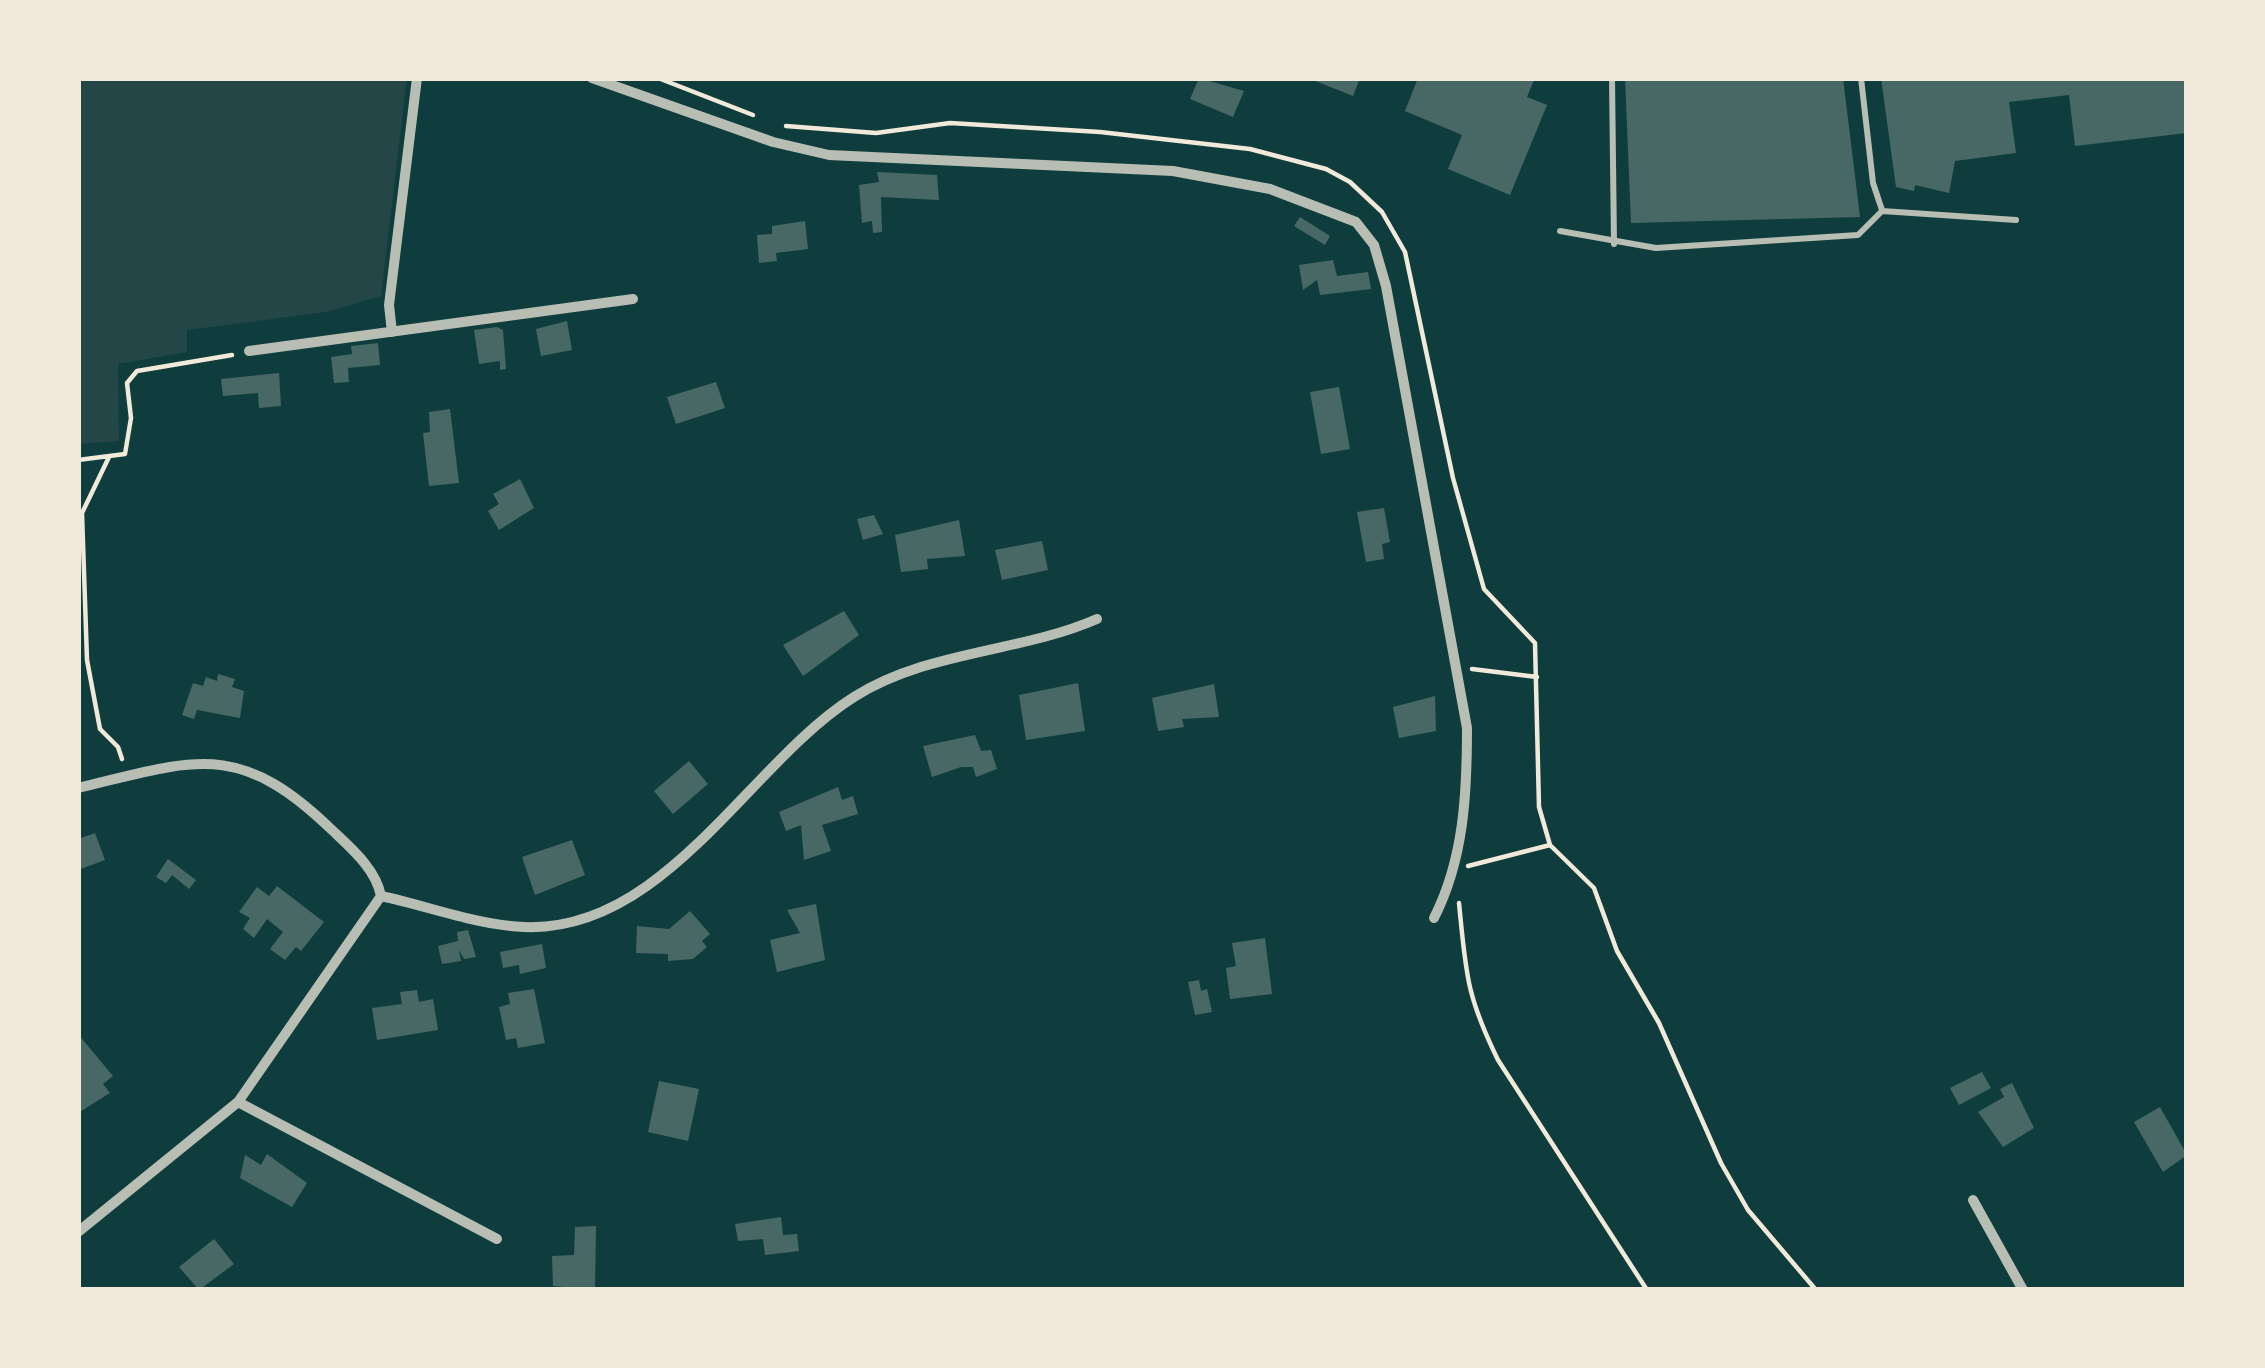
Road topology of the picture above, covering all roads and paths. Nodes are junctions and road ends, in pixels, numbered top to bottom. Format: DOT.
graph roads {
  1 [pos="417,78"];
  2 [pos="592,78"];
  3 [pos="658,78"];
  4 [pos="1612,78"];
  5 [pos="1861,78"];
  6 [pos="760,118"];
  7 [pos="778,124"];
  8 [pos="1882,212"];
  9 [pos="2016,220"];
  10 [pos="1560,231"];
  11 [pos="1614,244"];
  12 [pos="633,299"];
  13 [pos="392,332"];
  14 [pos="249,351"];
  15 [pos="109,457"];
  16 [pos="78,460"];
  17 [pos="1097,619"];
  18 [pos="1459,667"];
  19 [pos="1538,676"];
  20 [pos="126,776"];
  21 [pos="78,788"];
  22 [pos="1550,845"];
  23 [pos="1455,870"];
  24 [pos="381,896"];
  25 [pos="1434,918"];
  26 [pos="238,1102"];
  27 [pos="1972,1200"];
  28 [pos="78,1232"];
  29 [pos="497,1239"];
  30 [pos="1647,1290"];
  31 [pos="1816,1290"];
  32 [pos="2023,1290"];
  1 -- 13 [label="street"];
  2 -- 18 [label="street"];
  3 -- 6 [label="path"];
  4 -- 11 [label="lane"];
  5 -- 8 [label="lane"];
  7 -- 19 [label="path"];
  8 -- 9 [label="lane"];
  8 -- 11 [label="lane"];
  10 -- 11 [label="lane"];
  12 -- 13 [label="street"];
  13 -- 14 [label="street"];
  14 -- 15 [label="path"];
  15 -- 16 [label="path"];
  15 -- 20 [label="path"];
  17 -- 24 [label="street"];
  18 -- 19 [label="path"];
  18 -- 23 [label="street"];
  19 -- 22 [label="path"];
  20 -- 21 [label="street"];
  20 -- 24 [label="street"];
  22 -- 23 [label="path"];
  22 -- 31 [label="path"];
  23 -- 25 [label="street"];
  23 -- 30 [label="path"];
  24 -- 26 [label="street"];
  26 -- 28 [label="street"];
  26 -- 29 [label="street"];
  27 -- 32 [label="street"];
}
